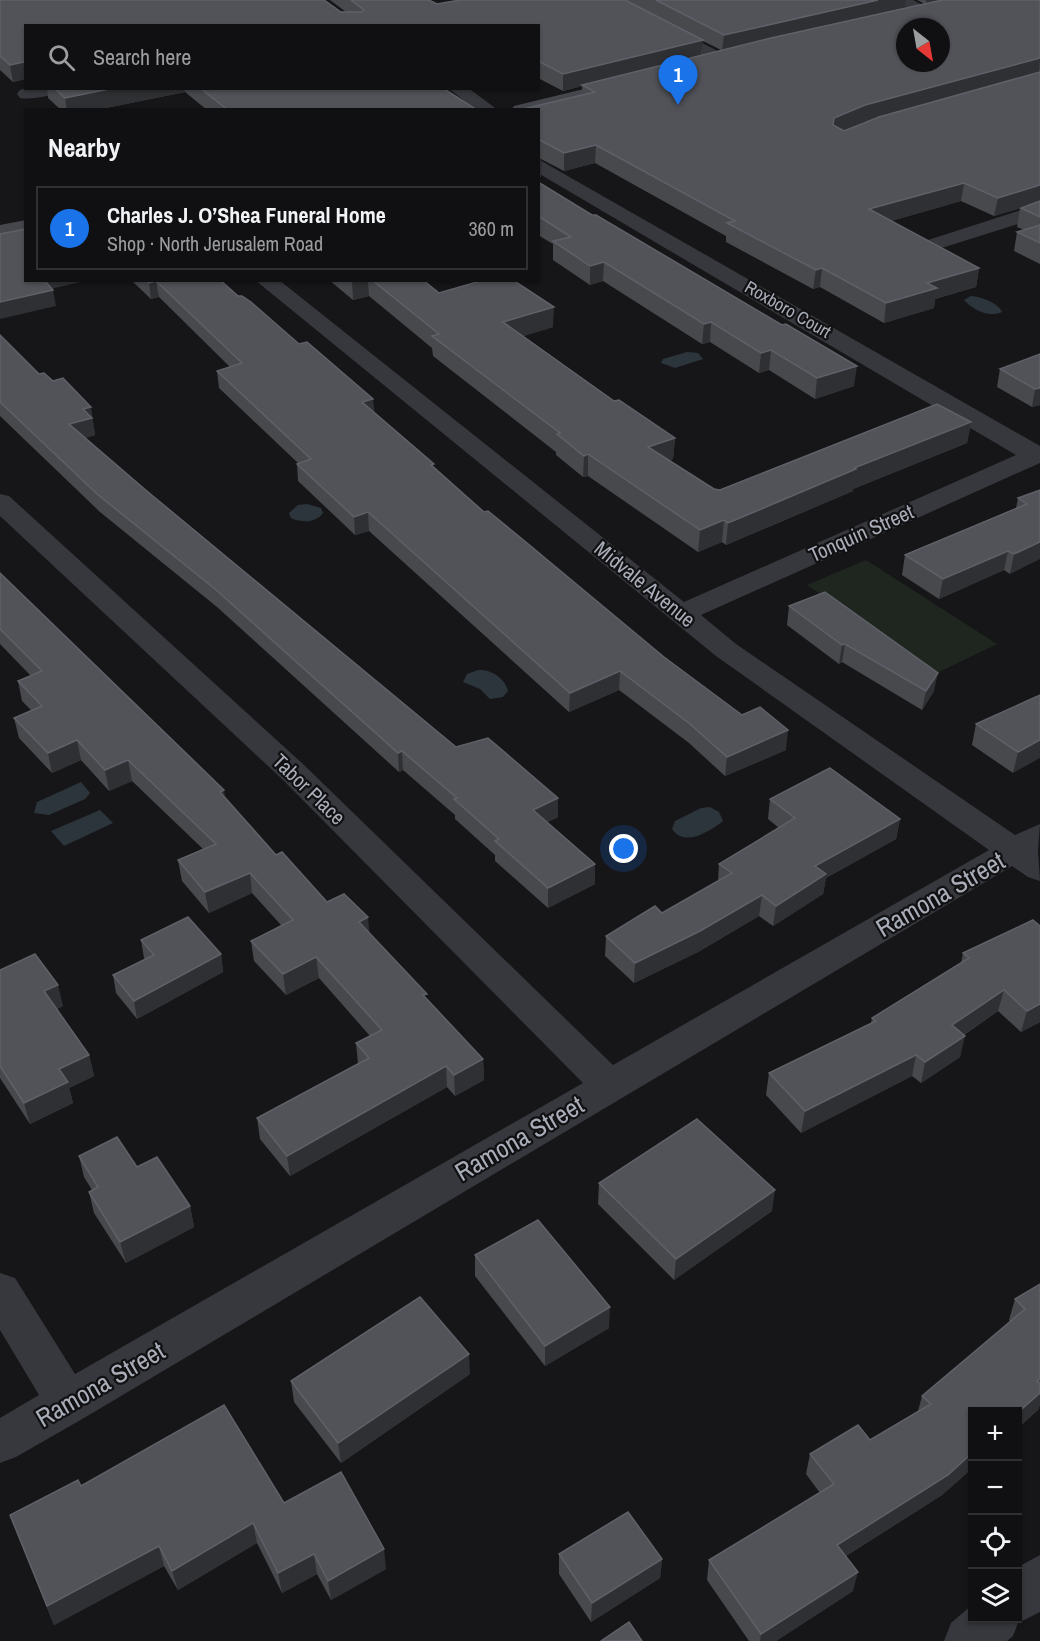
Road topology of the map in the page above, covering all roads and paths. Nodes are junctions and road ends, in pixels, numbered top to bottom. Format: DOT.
graph roads {
  1 [pos="608,0"];
  2 [pos="900,0"];
  3 [pos="947,7"];
  4 [pos="927,12"];
  5 [pos="893,19"];
  6 [pos="746,53"];
  7 [pos="725,59"];
  8 [pos="702,65"];
  9 [pos="645,79"];
  10 [pos="46,90"];
  11 [pos="459,90"];
  12 [pos="26,94"];
  13 [pos="486,108"];
  14 [pos="528,108"];
  15 [pos="540,166"];
  16 [pos="1040,210"];
  17 [pos="24,226"];
  18 [pos="0,231"];
  19 [pos="932,244"];
  20 [pos="268,282"];
  21 [pos="1038,455"];
  22 [pos="0,502"];
  23 [pos="682,613"];
  24 [pos="1031,852"];
  25 [pos="609,1085"];
  26 [pos="0,1291"];
  27 [pos="68,1403"];
  28 [pos="0,1442"];
  29 [pos="1040,1579"];
  30 [pos="1022,1595"];
  31 [pos="989,1623"];
  32 [pos="969,1641"];
  1 -- 7 [label="street"];
  2 -- 4 [label="street"];
  3 -- 4 [label="main road"];
  4 -- 5 [label="main road"];
  6 -- 7 [label="main road"];
  7 -- 8 [label="main road"];
  9 -- 14 [label="main road"];
  10 -- 12 [label="street"];
  11 -- 13 [label="street"];
  15 -- 21 [label="street, Roxboro Court"];
  16 -- 19 [label="street"];
  17 -- 18 [label="main road"];
  20 -- 23 [label="street, Midvale Avenue"];
  21 -- 23 [label="street, Tonquin Street"];
  22 -- 25 [label="street, Tabor Place"];
  23 -- 24 [label="street, Midvale Avenue"];
  24 -- 25 [label="street, Ramona Street"];
  25 -- 27 [label="street, Ramona Street"];
  26 -- 27 [label="street"];
  27 -- 28 [label="street, Ramona Street"];
  29 -- 30 [label="street"];
  31 -- 32 [label="street"];
}
